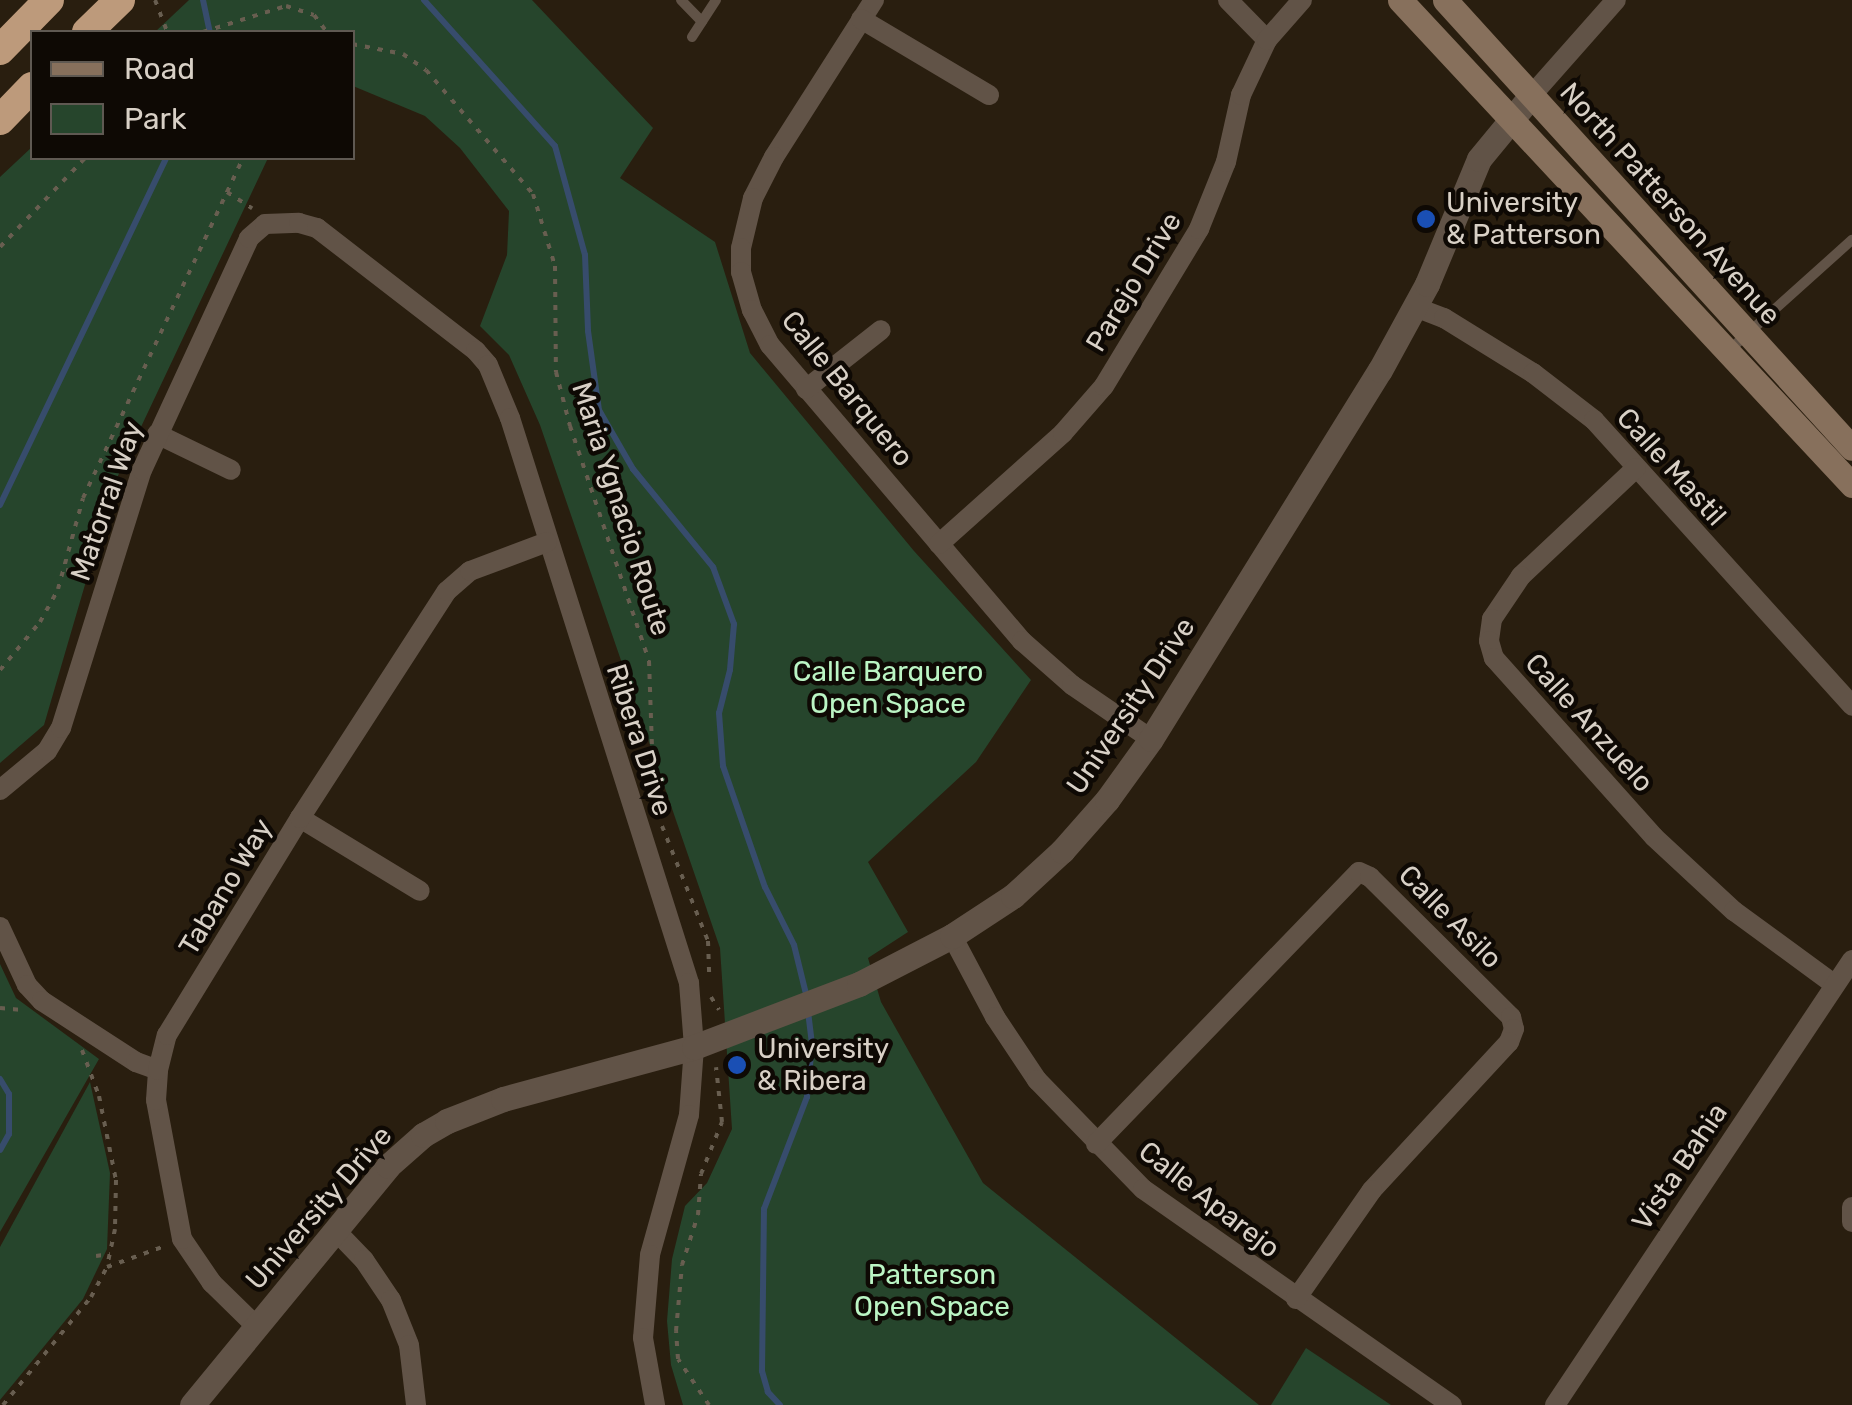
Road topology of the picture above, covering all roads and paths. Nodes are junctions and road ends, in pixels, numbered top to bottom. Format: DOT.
graph roads {
  1 [pos="49,0"];
  2 [pos="155,0"];
  3 [pos="681,0"];
  4 [pos="716,0"];
  5 [pos="874,0"];
  6 [pos="1228,0"];
  7 [pos="1302,0"];
  8 [pos="1400,0"];
  9 [pos="1445,0"];
  10 [pos="1616,0"];
  11 [pos="862,18"];
  12 [pos="702,22"];
  13 [pos="165,30"];
  14 [pos="209,30"];
  15 [pos="325,30"];
  16 [pos="692,37"];
  17 [pos="1267,40"];
  18 [pos="355,45"];
  19 [pos="0,50"];
  20 [pos="30,89"];
  21 [pos="989,95"];
  22 [pos="1531,96"];
  23 [pos="1511,117"];
  24 [pos="0,120"];
  25 [pos="82,160"];
  26 [pos="242,160"];
  27 [pos="227,192"];
  28 [pos="265,224"];
  29 [pos="1852,240"];
  30 [pos="0,247"];
  31 [pos="1415,307"];
  32 [pos="881,330"];
  33 [pos="1747,334"];
  34 [pos="1726,352"];
  35 [pos="806,389"];
  36 [pos="157,434"];
  37 [pos="1852,448"];
  38 [pos="1636,468"];
  39 [pos="230,470"];
  40 [pos="1852,485"];
  41 [pos="547,542"];
  42 [pos="939,544"];
  43 [pos="0,670"];
  44 [pos="1852,706"];
  45 [pos="1151,739"];
  46 [pos="0,790"];
  47 [pos="654,804"];
  48 [pos="300,818"];
  49 [pos="660,820"];
  50 [pos="420,891"];
  51 [pos="0,927"];
  52 [pos="952,936"];
  53 [pos="1852,960"];
  54 [pos="1835,985"];
  55 [pos="0,1008"];
  56 [pos="719,1010"];
  57 [pos="39,1020"];
  58 [pos="68,1041"];
  59 [pos="694,1047"];
  60 [pos="716,1067"];
  61 [pos="158,1070"];
  62 [pos="1096,1144"];
  63 [pos="1852,1207"];
  64 [pos="1852,1221"];
  65 [pos="336,1230"];
  66 [pos="182,1240"];
  67 [pos="110,1254"];
  68 [pos="96,1256"];
  69 [pos="108,1267"];
  70 [pos="1296,1299"];
  71 [pos="256,1326"];
  72 [pos="3,1405"];
  73 [pos="192,1405"];
  74 [pos="416,1405"];
  75 [pos="655,1405"];
  76 [pos="709,1405"];
  77 [pos="1452,1405"];
  78 [pos="1555,1405"];
  1 -- 19 [label="highway"];
  2 -- 13 [label="path"];
  3 -- 12 [label="lane"];
  4 -- 12 [label="lane"];
  5 -- 11 [label="street, Calle Barquero"];
  6 -- 17 [label="street"];
  7 -- 17 [label="street, Parejo Drive"];
  8 -- 23 [label="main road, North Patterson Avenue"];
  9 -- 22 [label="main road, North Patterson Avenue"];
  10 -- 22 [label="street, University Drive"];
  11 -- 21 [label="street"];
  11 -- 35 [label="street, Calle Barquero"];
  12 -- 16 [label="lane"];
  14 -- 15 [label="path"];
  17 -- 42 [label="street, Parejo Drive"];
  18 -- 47 [label="path, Maria Ygnacio Route"];
  20 -- 24 [label="highway"];
  22 -- 23 [label="street, University Drive"];
  22 -- 33 [label="main road, North Patterson Avenue"];
  23 -- 31 [label="street, University Drive"];
  23 -- 34 [label="main road, North Patterson Avenue"];
  25 -- 30 [label="path"];
  26 -- 27 [label="path"];
  27 -- 28 [label="path"];
  27 -- 43 [label="path"];
  28 -- 36 [label="street, Matorral Way"];
  28 -- 41 [label="street, Ribera Drive"];
  29 -- 33 [label="lane"];
  31 -- 38 [label="street, Calle Mastil"];
  31 -- 45 [label="street, University Drive"];
  32 -- 35 [label="street"];
  33 -- 34 [label="lane"];
  33 -- 37 [label="main road, North Patterson Avenue"];
  34 -- 40 [label="main road, North Patterson Avenue"];
  35 -- 42 [label="street, Calle Barquero"];
  36 -- 39 [label="street"];
  36 -- 46 [label="street, Matorral Way"];
  38 -- 44 [label="street, Calle Mastil"];
  38 -- 54 [label="street, Calle Anzuelo"];
  41 -- 48 [label="street, Tabano Way"];
  41 -- 59 [label="street, Ribera Drive"];
  42 -- 45 [label="street, Calle Barquero"];
  45 -- 52 [label="street, University Drive"];
  48 -- 50 [label="street"];
  48 -- 61 [label="street, Tabano Way"];
  49 -- 56 [label="path"];
  51 -- 61 [label="street"];
  52 -- 59 [label="street, University Drive"];
  52 -- 62 [label="street, Calle Aparejo"];
  53 -- 54 [label="street, Vista Bahia"];
  54 -- 78 [label="street, Vista Bahia"];
  55 -- 57 [label="path"];
  58 -- 67 [label="path"];
  59 -- 65 [label="street, University Drive"];
  59 -- 75 [label="street, Ribera Drive"];
  60 -- 76 [label="path"];
  61 -- 66 [label="street, Tabano Way"];
  62 -- 70 [label="street, Calle Aparejo"];
  62 -- 70 [label="street, Calle Asilo"];
  63 -- 64 [label="street"];
  65 -- 71 [label="street, University Drive"];
  65 -- 74 [label="street"];
  66 -- 69 [label="path"];
  66 -- 71 [label="street, Tabano Way"];
  67 -- 68 [label="path"];
  67 -- 69 [label="path"];
  69 -- 72 [label="path"];
  70 -- 77 [label="street, Calle Aparejo"];
  71 -- 73 [label="street, University Drive"];
}
